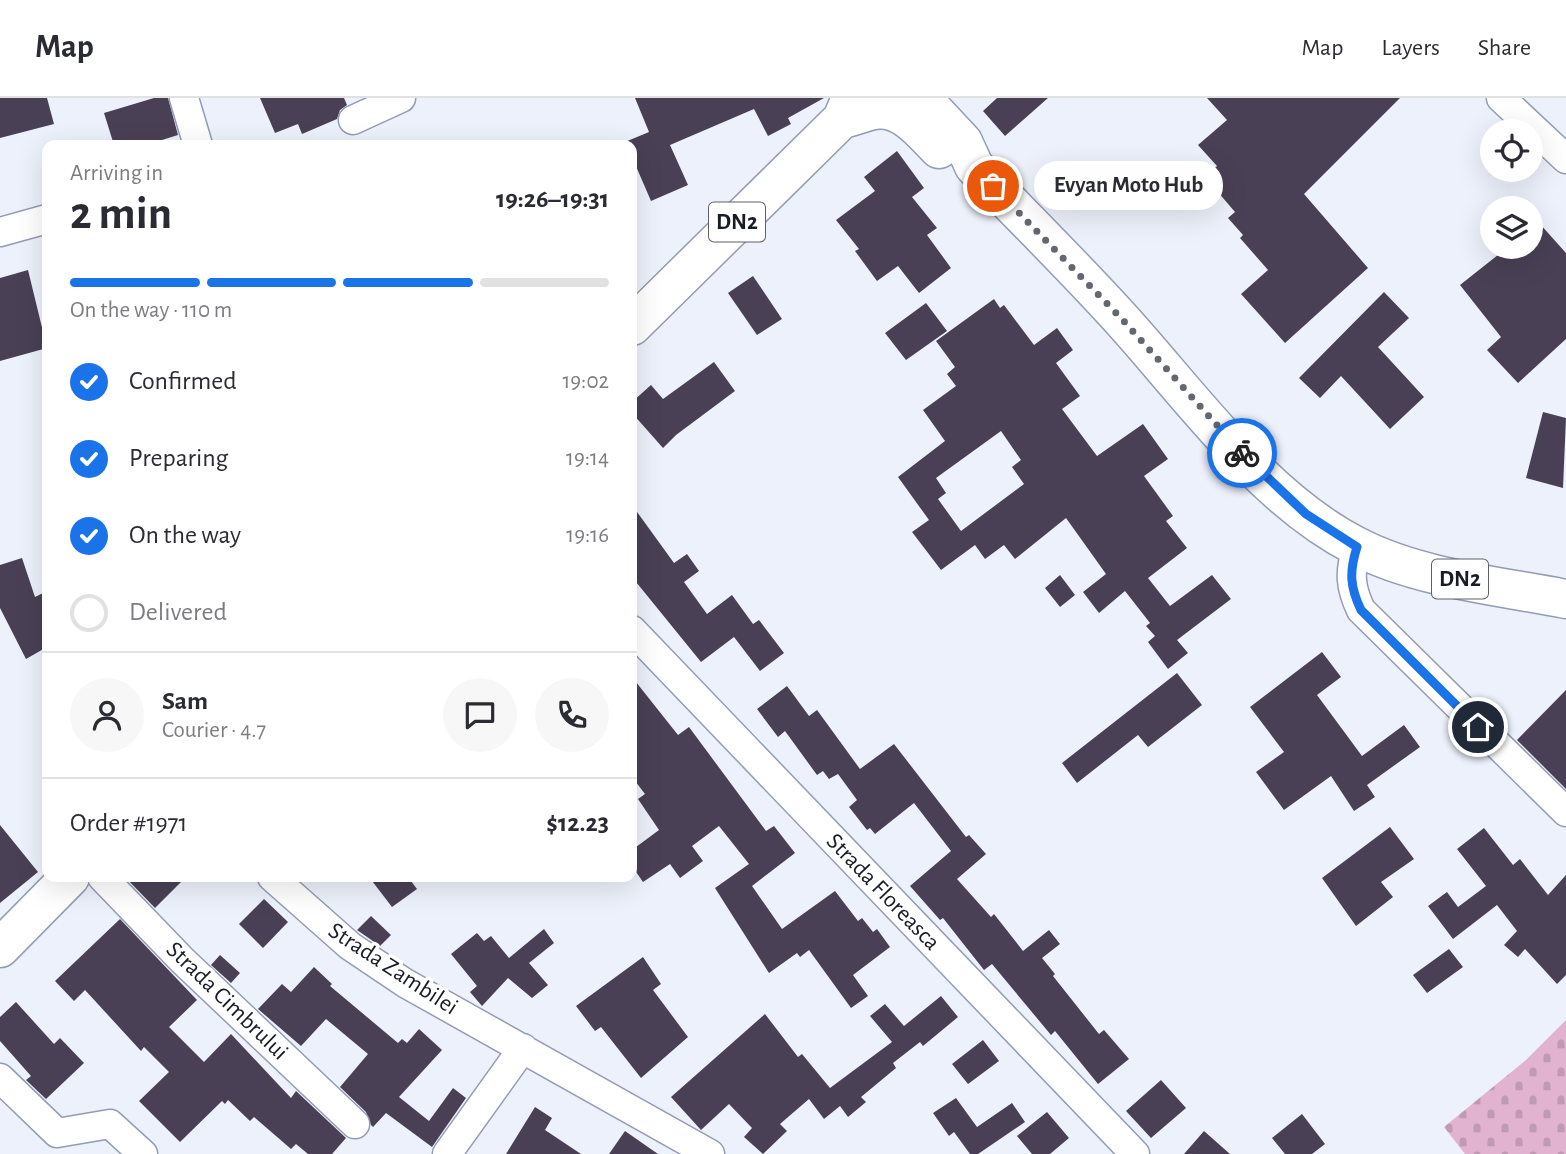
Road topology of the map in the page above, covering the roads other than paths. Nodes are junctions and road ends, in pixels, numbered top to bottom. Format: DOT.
graph roads {
  1 [pos="184,98"];
  2 [pos="401,98"];
  3 [pos="922,98"];
  4 [pos="1501,98"];
  5 [pos="847,109"];
  6 [pos="353,120"];
  7 [pos="197,140"];
  8 [pos="1566,159"];
  9 [pos="974,166"];
  10 [pos="42,220"];
  11 [pos="0,232"];
  12 [pos="637,321"];
  13 [pos="1357,547"];
  14 [pos="1566,598"];
  15 [pos="637,635"];
  16 [pos="1566,812"];
  17 [pos="65,882"];
  18 [pos="107,882"];
  19 [pos="277,882"];
  20 [pos="0,948"];
  21 [pos="523,1048"];
  22 [pos="0,1078"];
  23 [pos="355,1124"];
  24 [pos="143,1154"];
  25 [pos="447,1154"];
  26 [pos="710,1154"];
  27 [pos="1135,1154"];
  1 -- 7 [label="street"];
  2 -- 6 [label="street"];
  3 -- 9 [label="main road"];
  4 -- 8 [label="street"];
  5 -- 9 [label="main road, DN2"];
  5 -- 12 [label="main road, DN2"];
  9 -- 13 [label="main road, DN2"];
  10 -- 11 [label="street"];
  13 -- 14 [label="main road, DN2"];
  13 -- 16 [label="street"];
  15 -- 27 [label="street, Strada Floreasca"];
  17 -- 20 [label="main road"];
  18 -- 23 [label="street, Strada Cimbrului"];
  19 -- 21 [label="street, Strada Zambilei"];
  21 -- 25 [label="street"];
  21 -- 26 [label="street, Strada Zambilei"];
  22 -- 24 [label="street"];
}
